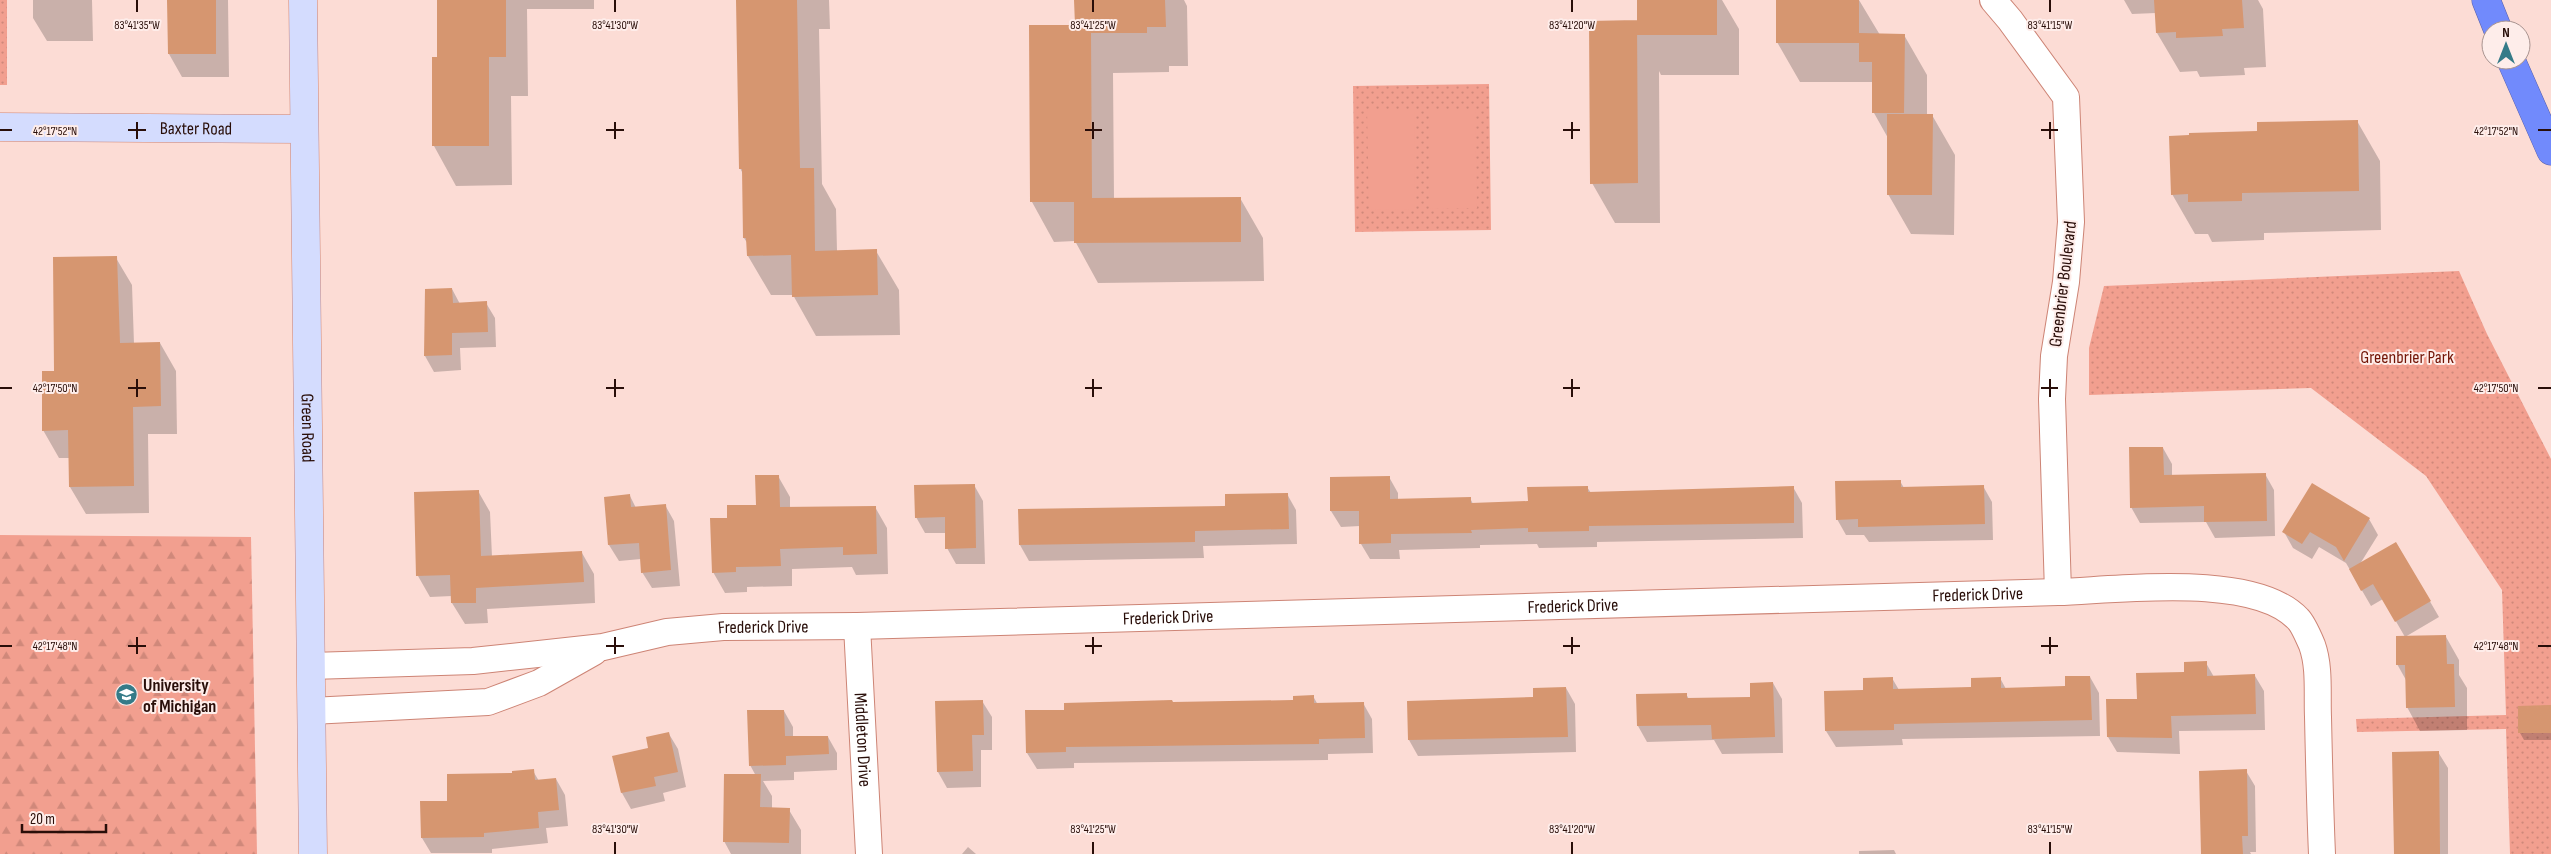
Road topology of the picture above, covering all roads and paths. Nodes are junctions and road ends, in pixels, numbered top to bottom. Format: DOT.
graph roads {
  1 [pos="303,0"];
  2 [pos="1993,0"];
  3 [pos="2486,0"];
  4 [pos="2494,20"];
  5 [pos="2515,70"];
  6 [pos="0,127"];
  7 [pos="304,129"];
  8 [pos="2551,151"];
  9 [pos="2058,592"];
  10 [pos="858,626"];
  11 [pos="603,647"];
  12 [pos="311,666"];
  13 [pos="311,711"];
  14 [pos="313,854"];
  15 [pos="869,854"];
  16 [pos="2322,854"];
  1 -- 7 [label="street, Green Road"];
  2 -- 9 [label="street, Greenbrier Boulevard"];
  3 -- 4 [label="highway"];
  5 -- 8 [label="highway"];
  6 -- 7 [label="street, Baxter Road"];
  7 -- 12 [label="street, Green Road"];
  9 -- 10 [label="street, Frederick Drive"];
  9 -- 16 [label="street, Frederick Drive"];
  10 -- 11 [label="street, Frederick Drive"];
  10 -- 15 [label="street, Middleton Drive"];
  11 -- 12 [label="street, Frederick Drive"];
  11 -- 13 [label="street, Frederick Drive"];
  12 -- 13 [label="street, Green Road"];
  13 -- 14 [label="street, Green Road"];
}
